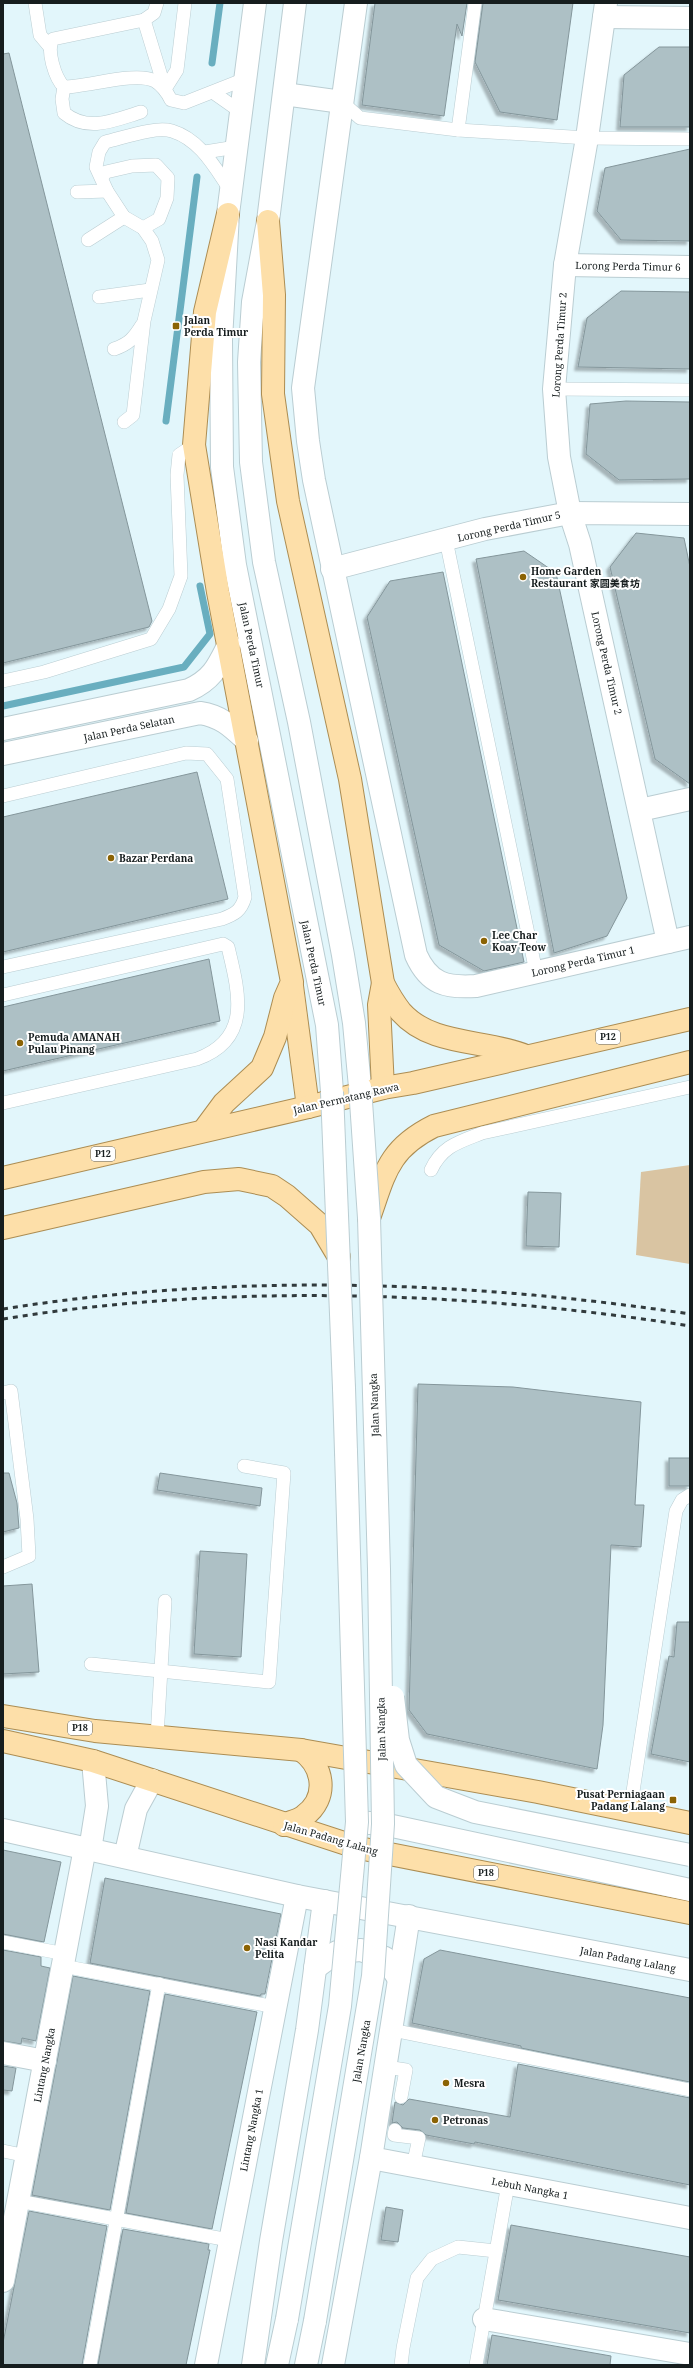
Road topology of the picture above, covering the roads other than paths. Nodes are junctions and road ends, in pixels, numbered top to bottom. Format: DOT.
graph roads {
  1 [pos="34,3"];
  2 [pos="157,3"];
  3 [pos="185,3"];
  4 [pos="255,3"];
  5 [pos="295,3"];
  6 [pos="356,3"];
  7 [pos="475,3"];
  8 [pos="605,10"];
  9 [pos="690,18"];
  10 [pos="144,20"];
  11 [pos="50,47"];
  12 [pos="245,79"];
  13 [pos="64,87"];
  14 [pos="165,89"];
  15 [pos="214,93"];
  16 [pos="284,94"];
  17 [pos="342,102"];
  18 [pos="141,112"];
  19 [pos="241,112"];
  20 [pos="458,130"];
  21 [pos="587,138"];
  22 [pos="690,139"];
  23 [pos="236,148"];
  24 [pos="205,152"];
  25 [pos="102,177"];
  26 [pos="107,191"];
  27 [pos="231,191"];
  28 [pos="77,192"];
  29 [pos="228,214"];
  30 [pos="124,217"];
  31 [pos="268,221"];
  32 [pos="143,228"];
  33 [pos="88,240"];
  34 [pos="566,265"];
  35 [pos="690,267"];
  36 [pos="150,290"];
  37 [pos="99,297"];
  38 [pos="144,322"];
  39 [pos="114,349"];
  40 [pos="554,389"];
  41 [pos="690,390"];
  42 [pos="124,422"];
  43 [pos="194,445"];
  44 [pos="570,513"];
  45 [pos="690,514"];
  46 [pos="446,540"];
  47 [pos="332,569"];
  48 [pos="229,644"];
  49 [pos="3,681"];
  50 [pos="3,729"];
  51 [pos="247,741"];
  52 [pos="3,754"];
  53 [pos="3,796"];
  54 [pos="690,799"];
  55 [pos="640,810"];
  56 [pos="690,937"];
  57 [pos="668,942"];
  58 [pos="3,967"];
  59 [pos="536,972"];
  60 [pos="292,982"];
  61 [pos="382,983"];
  62 [pos="3,995"];
  63 [pos="690,1019"];
  64 [pos="526,1056"];
  65 [pos="690,1062"];
  66 [pos="690,1087"];
  67 [pos="383,1088"];
  68 [pos="3,1103"];
  69 [pos="308,1107"];
  70 [pos="204,1130"];
  71 [pos="431,1170"];
  72 [pos="3,1178"];
  73 [pos="369,1218"];
  74 [pos="3,1228"];
  75 [pos="339,1257"];
  76 [pos="3,1393"];
  77 [pos="244,1466"];
  78 [pos="690,1495"];
  79 [pos="3,1567"];
  80 [pos="379,1569"];
  81 [pos="165,1602"];
  82 [pos="91,1664"];
  83 [pos="161,1671"];
  84 [pos="3,1716"];
  85 [pos="157,1736"];
  86 [pos="3,1741"];
  87 [pos="301,1750"];
  88 [pos="93,1761"];
  89 [pos="379,1765"];
  90 [pos="152,1780"];
  91 [pos="630,1811"];
  92 [pos="357,1822"];
  93 [pos="690,1823"];
  94 [pos="383,1824"];
  95 [pos="284,1825"];
  96 [pos="3,1830"];
  97 [pos="359,1848"];
  98 [pos="88,1849"];
  99 [pos="690,1855"];
  100 [pos="125,1857"];
  101 [pos="690,1890"];
  102 [pos="297,1896"];
  103 [pos="324,1901"];
  104 [pos="690,1913"];
  105 [pos="409,1916"];
  106 [pos="3,1942"];
  107 [pos="64,1960"];
  108 [pos="315,1968"];
  109 [pos="690,1970"];
  110 [pos="399,1979"];
  111 [pos="159,1984"];
  112 [pos="275,2007"];
  113 [pos="392,2030"];
  114 [pos="3,2053"];
  115 [pos="45,2061"];
  116 [pos="386,2067"];
  117 [pos="690,2090"];
  118 [pos="401,2097"];
  119 [pos="395,2130"];
  120 [pos="3,2151"];
  121 [pos="27,2156"];
  122 [pos="371,2158"];
  123 [pos="413,2166"];
  124 [pos="508,2184"];
  125 [pos="18,2201"];
  126 [pos="690,2218"];
  127 [pos="117,2220"];
  128 [pos="229,2240"];
  129 [pos="496,2251"];
  130 [pos="5,2255"];
  131 [pos="3,2281"];
  132 [pos="484,2319"];
  133 [pos="690,2354"];
  134 [pos="90,2365"];
  135 [pos="206,2365"];
  136 [pos="253,2365"];
  137 [pos="277,2365"];
  138 [pos="306,2365"];
  139 [pos="333,2365"];
  140 [pos="401,2365"];
  141 [pos="476,2365"];
  1 -- 11 [label="lane"];
  2 -- 10 [label="lane"];
  3 -- 14 [label="lane"];
  4 -- 12 [label="street, Jalan Perda Timur"];
  5 -- 16 [label="street"];
  6 -- 17 [label="street"];
  7 -- 20 [label="lane"];
  8 -- 9 [label="street"];
  8 -- 21 [label="street, Lorong Perda Timur 2"];
  10 -- 11 [label="lane"];
  10 -- 14 [label="lane"];
  11 -- 13 [label="lane"];
  12 -- 15 [label="lane"];
  12 -- 19 [label="street, Jalan Perda Timur"];
  13 -- 14 [label="lane"];
  13 -- 18 [label="lane"];
  14 -- 15 [label="lane"];
  15 -- 19 [label="lane"];
  16 -- 17 [label="street"];
  16 -- 31 [label="street"];
  17 -- 20 [label="lane"];
  17 -- 47 [label="street"];
  19 -- 23 [label="street, Jalan Perda Timur"];
  20 -- 21 [label="lane"];
  21 -- 22 [label="lane"];
  21 -- 34 [label="street, Lorong Perda Timur 2"];
  23 -- 24 [label="lane"];
  23 -- 27 [label="street, Jalan Perda Timur"];
  24 -- 25 [label="lane"];
  24 -- 27 [label="lane"];
  25 -- 26 [label="lane"];
  25 -- 32 [label="lane"];
  26 -- 28 [label="lane"];
  26 -- 30 [label="lane"];
  27 -- 29 [label="street, Jalan Perda Timur"];
  29 -- 43 [label="main road"];
  29 -- 75 [label="street, Jalan Perda Timur, bridge"];
  30 -- 32 [label="lane"];
  30 -- 33 [label="lane"];
  31 -- 61 [label="main road"];
  31 -- 73 [label="street, Jalan Nangka, bridge"];
  32 -- 36 [label="lane"];
  34 -- 35 [label="street, Lorong Perda Timur 6"];
  34 -- 40 [label="street, Lorong Perda Timur 2"];
  36 -- 37 [label="lane"];
  36 -- 38 [label="lane"];
  38 -- 39 [label="lane"];
  38 -- 42 [label="lane"];
  40 -- 41 [label="lane"];
  40 -- 44 [label="street, Lorong Perda Timur 2"];
  43 -- 48 [label="main road"];
  43 -- 49 [label="lane"];
  44 -- 45 [label="street, Lorong Perda Timur 5"];
  44 -- 46 [label="street, Lorong Perda Timur 5"];
  44 -- 55 [label="street, Lorong Perda Timur 2"];
  46 -- 47 [label="street, Lorong Perda Timur 5"];
  46 -- 59 [label="lane"];
  47 -- 59 [label="street, Lorong Perda Timur 1"];
  48 -- 50 [label="street"];
  48 -- 51 [label="main road"];
  51 -- 52 [label="street, Jalan Perda Selatan"];
  51 -- 60 [label="main road"];
  53 -- 58 [label="lane"];
  54 -- 55 [label="street"];
  55 -- 57 [label="street, Lorong Perda Timur 2"];
  56 -- 57 [label="street, Lorong Perda Timur 1"];
  57 -- 59 [label="street, Lorong Perda Timur 1"];
  60 -- 69 [label="main road"];
  60 -- 70 [label="main road"];
  61 -- 64 [label="main road"];
  61 -- 67 [label="main road"];
  62 -- 68 [label="lane"];
  63 -- 64 [label="main road, Jalan Permatang Rawa / P12"];
  64 -- 67 [label="main road, Jalan Permatang Rawa / P12"];
  65 -- 73 [label="main road"];
  66 -- 71 [label="lane"];
  67 -- 69 [label="main road, Jalan Permatang Rawa / P12"];
  69 -- 70 [label="main road, Jalan Permatang Rawa / P12"];
  70 -- 72 [label="main road, Jalan Permatang Rawa / P12"];
  73 -- 80 [label="street, Jalan Nangka, bridge"];
  74 -- 75 [label="main road"];
  75 -- 92 [label="street, bridge"];
  76 -- 79 [label="lane"];
  77 -- 83 [label="lane"];
  78 -- 91 [label="lane"];
  80 -- 94 [label="street, Jalan Nangka, bridge"];
  80 -- 99 [label="street, bridge"];
  81 -- 83 [label="lane"];
  82 -- 83 [label="lane"];
  83 -- 85 [label="lane"];
  84 -- 85 [label="main road, P18"];
  85 -- 87 [label="main road, P18"];
  86 -- 88 [label="main road, Jalan Padang Lalang / P18"];
  87 -- 89 [label="main road, P18"];
  87 -- 95 [label="main road"];
  88 -- 90 [label="main road, Jalan Padang Lalang / P18"];
  88 -- 98 [label="street, Lintang Nangka"];
  89 -- 91 [label="main road, P18"];
  89 -- 97 [label="main road"];
  90 -- 95 [label="main road, Jalan Padang Lalang / P18"];
  90 -- 100 [label="street"];
  91 -- 93 [label="main road, P18"];
  92 -- 94 [label="street"];
  92 -- 137 [label="street, bridge"];
  94 -- 101 [label="street"];
  94 -- 138 [label="street, Jalan Nangka, bridge"];
  95 -- 97 [label="main road, Jalan Padang Lalang / P18"];
  96 -- 98 [label="street, Jalan Padang Lalang"];
  97 -- 104 [label="main road, Jalan Padang Lalang / P18"];
  98 -- 100 [label="street, Jalan Padang Lalang"];
  98 -- 107 [label="street, Lintang Nangka"];
  100 -- 102 [label="street, Jalan Padang Lalang"];
  102 -- 103 [label="street, Jalan Padang Lalang"];
  102 -- 112 [label="street, Lintang Nangka 1"];
  103 -- 105 [label="street, Jalan Padang Lalang"];
  103 -- 108 [label="street"];
  105 -- 109 [label="street, Jalan Padang Lalang"];
  105 -- 110 [label="street"];
  106 -- 107 [label="lane"];
  107 -- 111 [label="lane"];
  107 -- 115 [label="street, Lintang Nangka"];
  108 -- 110 [label="street"];
  108 -- 136 [label="street"];
  110 -- 113 [label="street"];
  111 -- 112 [label="lane"];
  111 -- 127 [label="lane"];
  112 -- 128 [label="street, Lintang Nangka 1"];
  113 -- 116 [label="street"];
  113 -- 117 [label="lane"];
  114 -- 115 [label="street"];
  115 -- 121 [label="street, Lintang Nangka"];
  116 -- 118 [label="lane"];
  116 -- 122 [label="street"];
  119 -- 123 [label="lane"];
  120 -- 121 [label="lane"];
  121 -- 125 [label="street, Lintang Nangka"];
  122 -- 123 [label="street, Lebuh Nangka 1"];
  122 -- 139 [label="street"];
  123 -- 124 [label="street, Lebuh Nangka 1"];
  124 -- 126 [label="street, Lebuh Nangka 1"];
  124 -- 129 [label="lane"];
  125 -- 127 [label="lane"];
  125 -- 130 [label="street, Lintang Nangka"];
  127 -- 128 [label="lane"];
  127 -- 134 [label="lane"];
  128 -- 135 [label="street, Lintang Nangka 1"];
  129 -- 132 [label="lane"];
  129 -- 140 [label="lane"];
  130 -- 131 [label="street, Lintang Nangka"];
  132 -- 133 [label="street"];
  132 -- 141 [label="lane"];
}
